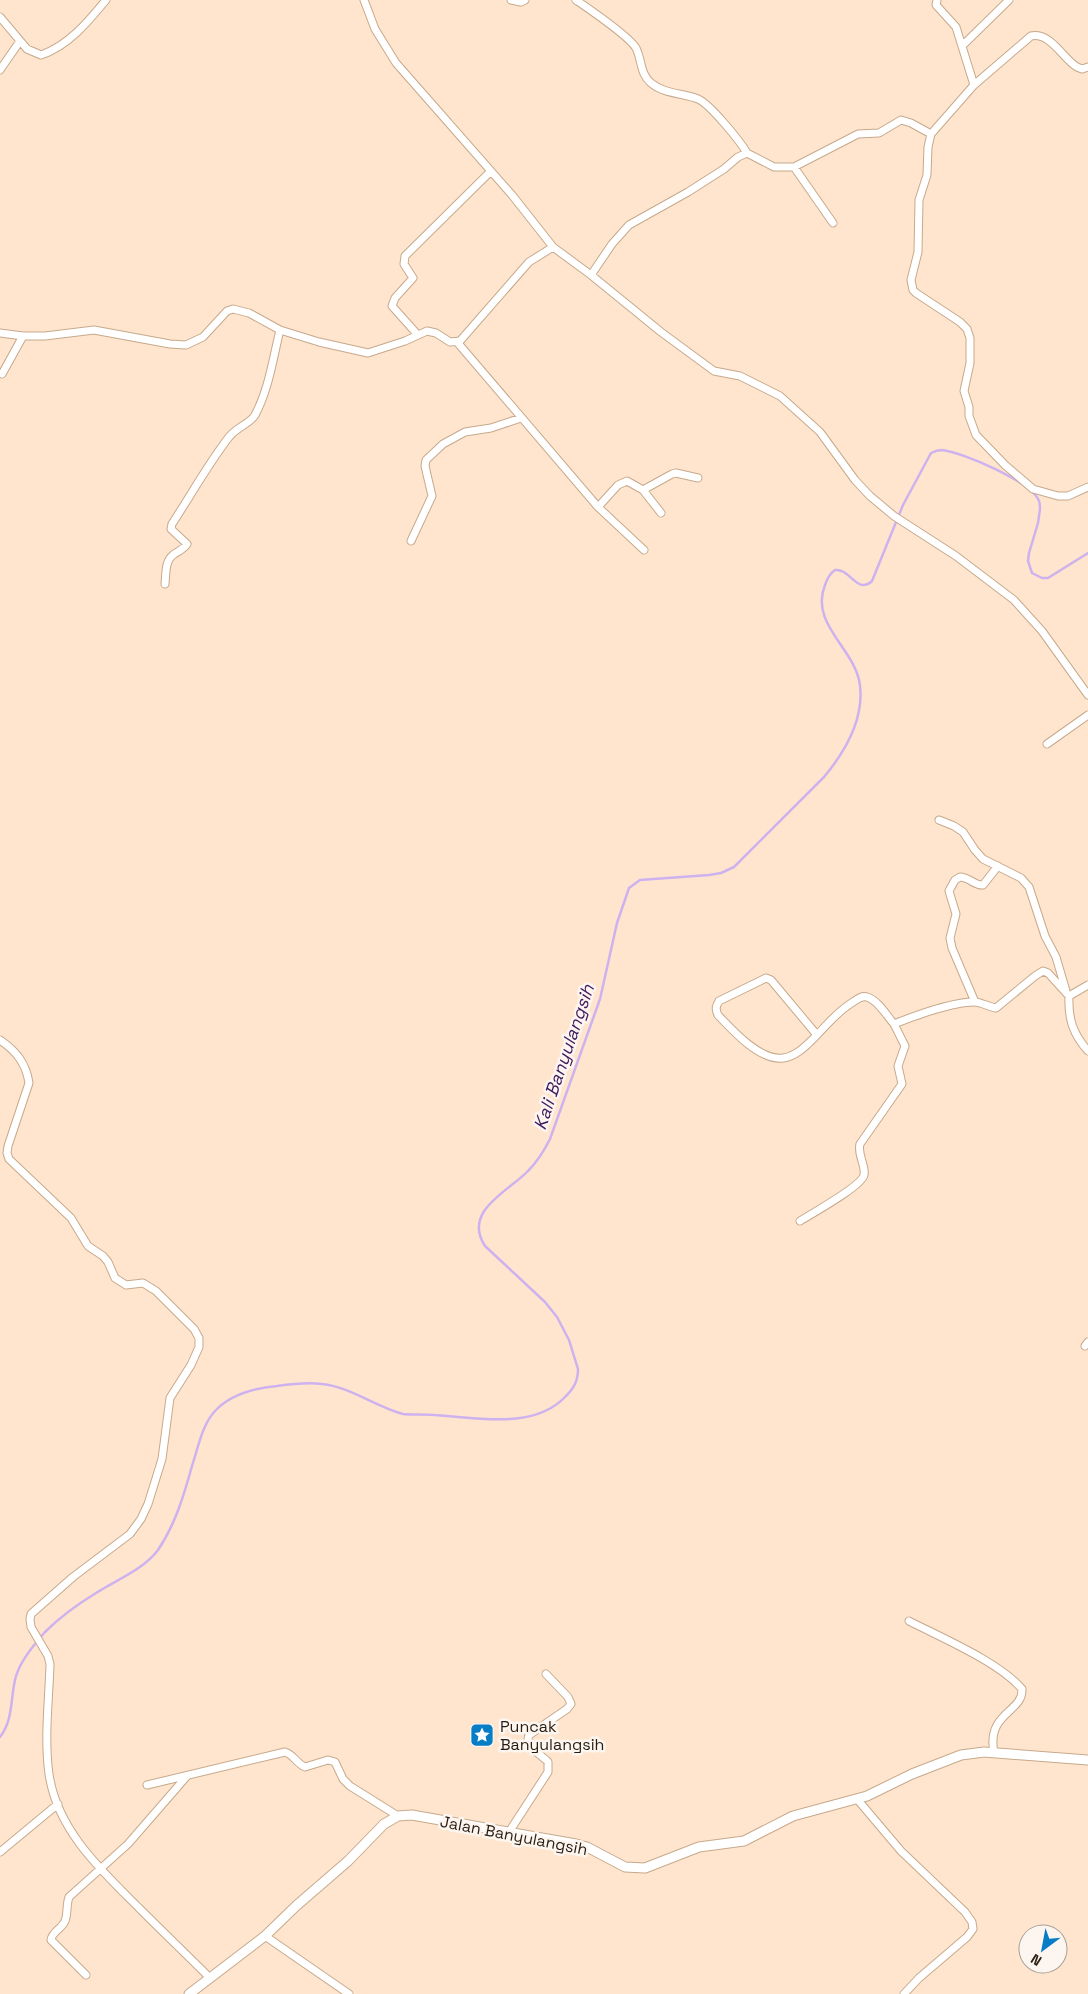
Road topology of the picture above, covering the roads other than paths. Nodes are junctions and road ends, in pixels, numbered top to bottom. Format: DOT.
graph roads {
  1 [pos="106,0"];
  2 [pos="364,0"];
  3 [pos="511,0"];
  4 [pos="525,0"];
  5 [pos="576,0"];
  6 [pos="936,0"];
  7 [pos="1009,0"];
  8 [pos="0,17"];
  9 [pos="20,41"];
  10 [pos="962,46"];
  11 [pos="1088,67"];
  12 [pos="0,70"];
  13 [pos="974,85"];
  14 [pos="931,134"];
  15 [pos="747,153"];
  16 [pos="794,167"];
  17 [pos="490,172"];
  18 [pos="833,223"];
  19 [pos="553,247"];
  20 [pos="591,275"];
  21 [pos="280,330"];
  22 [pos="0,333"];
  23 [pos="417,334"];
  24 [pos="23,336"];
  25 [pos="457,342"];
  26 [pos="2,374"];
  27 [pos="521,418"];
  28 [pos="698,478"];
  29 [pos="1088,487"];
  30 [pos="643,490"];
  31 [pos="598,507"];
  32 [pos="661,513"];
  33 [pos="412,541"];
  34 [pos="644,550"];
  35 [pos="165,584"];
  36 [pos="1088,694"];
  37 [pos="1088,715"];
  38 [pos="1047,744"];
  39 [pos="939,820"];
  40 [pos="998,866"];
  41 [pos="1088,985"];
  42 [pos="1068,993"];
  43 [pos="975,1002"];
  44 [pos="894,1024"];
  45 [pos="817,1035"];
  46 [pos="0,1040"];
  47 [pos="1088,1051"];
  48 [pos="800,1222"];
  49 [pos="909,1621"];
  50 [pos="546,1674"];
  51 [pos="994,1753"];
  52 [pos="1088,1760"];
  53 [pos="187,1776"];
  54 [pos="147,1786"];
  55 [pos="857,1799"];
  56 [pos="58,1804"];
  57 [pos="398,1816"];
  58 [pos="509,1832"];
  59 [pos="0,1852"];
  60 [pos="101,1870"];
  61 [pos="264,1936"];
  62 [pos="86,1975"];
  63 [pos="209,1977"];
  64 [pos="189,1994"];
  65 [pos="349,1994"];
  66 [pos="904,1994"];
  1 -- 9 [label="street"];
  2 -- 17 [label="street"];
  3 -- 4 [label="street"];
  5 -- 15 [label="street"];
  6 -- 10 [label="street"];
  7 -- 10 [label="street"];
  8 -- 9 [label="street"];
  9 -- 12 [label="street"];
  10 -- 13 [label="street"];
  11 -- 13 [label="street"];
  13 -- 14 [label="street"];
  14 -- 16 [label="street"];
  14 -- 29 [label="street"];
  15 -- 16 [label="street"];
  15 -- 20 [label="street"];
  16 -- 18 [label="street"];
  17 -- 19 [label="street"];
  17 -- 23 [label="street"];
  19 -- 20 [label="street"];
  19 -- 25 [label="street"];
  20 -- 36 [label="street"];
  21 -- 23 [label="street"];
  21 -- 24 [label="street"];
  21 -- 35 [label="street"];
  22 -- 24 [label="street"];
  23 -- 25 [label="street"];
  24 -- 26 [label="street"];
  25 -- 27 [label="street"];
  27 -- 31 [label="street"];
  27 -- 33 [label="street"];
  28 -- 30 [label="street"];
  30 -- 31 [label="street"];
  30 -- 32 [label="street"];
  31 -- 34 [label="street"];
  37 -- 38 [label="street"];
  39 -- 40 [label="street"];
  40 -- 42 [label="street"];
  40 -- 43 [label="street"];
  41 -- 42 [label="street"];
  42 -- 43 [label="street"];
  42 -- 47 [label="street"];
  43 -- 44 [label="street"];
  44 -- 45 [label="street"];
  44 -- 48 [label="street"];
  45 -- 45 [label="street"];
  46 -- 56 [label="street"];
  49 -- 51 [label="street"];
  50 -- 58 [label="street"];
  51 -- 52 [label="street, Jalan Banyulangsih"];
  51 -- 55 [label="street, Jalan Banyulangsih"];
  53 -- 54 [label="street"];
  53 -- 57 [label="street"];
  53 -- 60 [label="street"];
  55 -- 58 [label="street, Jalan Banyulangsih"];
  55 -- 66 [label="street"];
  56 -- 59 [label="street"];
  56 -- 60 [label="street"];
  57 -- 58 [label="street, Jalan Banyulangsih"];
  57 -- 61 [label="street"];
  60 -- 62 [label="street"];
  60 -- 63 [label="street"];
  61 -- 63 [label="street"];
  61 -- 65 [label="street"];
  63 -- 64 [label="street"];
}
